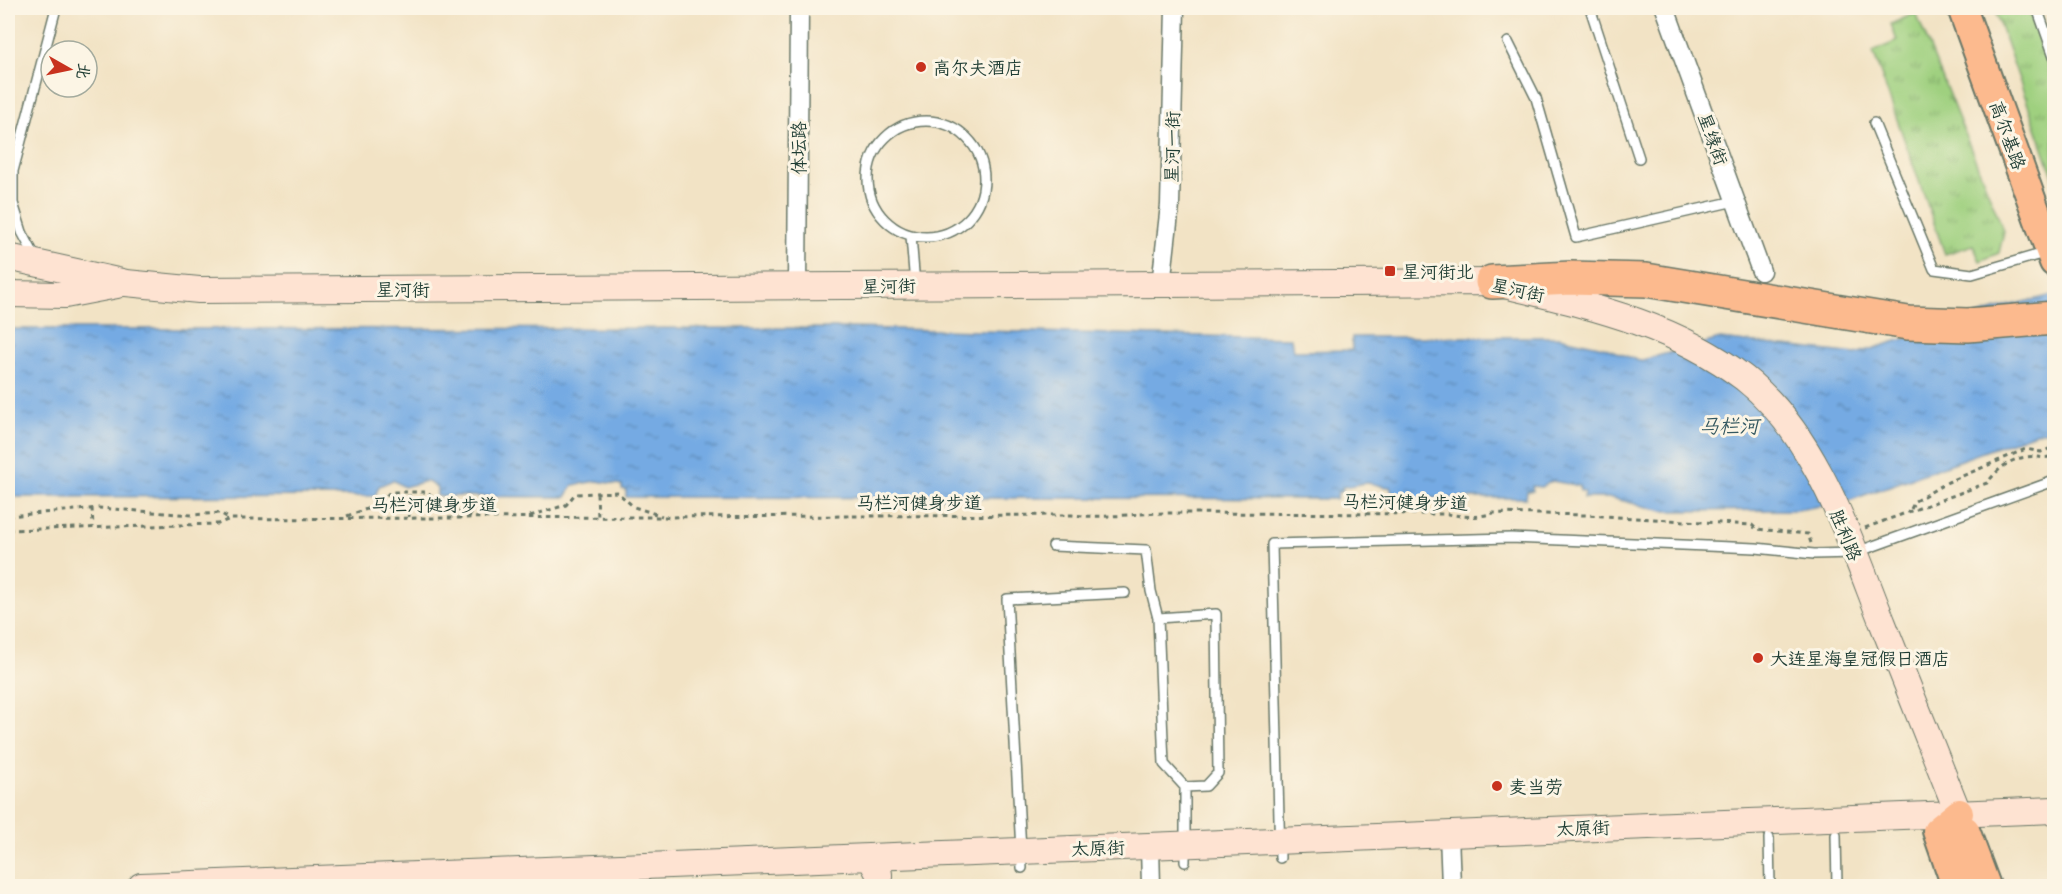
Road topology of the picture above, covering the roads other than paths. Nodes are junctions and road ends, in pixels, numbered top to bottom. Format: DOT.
graph roads {
  1 [pos="56,8"];
  2 [pos="799,8"];
  3 [pos="1175,8"];
  4 [pos="1590,8"];
  5 [pos="1665,8"];
  6 [pos="1962,8"];
  7 [pos="2037,8"];
  8 [pos="1508,42"];
  9 [pos="2055,56"];
  10 [pos="1874,123"];
  11 [pos="1639,158"];
  12 [pos="1735,201"];
  13 [pos="911,236"];
  14 [pos="8,240"];
  15 [pos="2052,249"];
  16 [pos="8,257"];
  17 [pos="40,264"];
  18 [pos="1761,271"];
  19 [pos="1492,282"];
  20 [pos="126,283"];
  21 [pos="1161,285"];
  22 [pos="915,286"];
  23 [pos="797,288"];
  24 [pos="8,294"];
  25 [pos="2055,318"];
  26 [pos="1647,324"];
  27 [pos="1968,325"];
  28 [pos="2055,326"];
  29 [pos="2055,481"];
  30 [pos="1849,538"];
  31 [pos="1053,546"];
  32 [pos="1125,593"];
  33 [pos="1158,618"];
  34 [pos="1185,787"];
  35 [pos="2055,810"];
  36 [pos="1962,822"];
  37 [pos="2055,827"];
  38 [pos="1937,831"];
  39 [pos="1836,836"];
  40 [pos="1769,838"];
  41 [pos="1450,842"];
  42 [pos="1279,849"];
  43 [pos="1185,853"];
  44 [pos="1021,860"];
  45 [pos="1151,865"];
  46 [pos="870,876"];
  47 [pos="141,886"];
  48 [pos="568,886"];
  49 [pos="1451,886"];
  50 [pos="1770,886"];
  51 [pos="1837,886"];
  52 [pos="1956,886"];
  53 [pos="1986,886"];
  1 -- 17 [label="lane"];
  2 -- 23 [label="street, 体坛路"];
  3 -- 21 [label="street, 星河一街"];
  4 -- 11 [label="lane"];
  5 -- 12 [label="street, 星缘街"];
  6 -- 15 [label="main road, 高尔基路"];
  7 -- 9 [label="lane"];
  8 -- 12 [label="lane"];
  10 -- 15 [label="lane"];
  12 -- 18 [label="street, 星缘街"];
  13 -- 13 [label="lane"];
  13 -- 22 [label="lane"];
  14 -- 17 [label="main road"];
  16 -- 17 [label="main road, 星河街"];
  17 -- 20 [label="main road, 星河街"];
  19 -- 21 [label="main road, 星河街"];
  19 -- 26 [label="main road, 星河街"];
  19 -- 27 [label="highway"];
  20 -- 23 [label="main road, 星河街"];
  20 -- 24 [label="main road, 星河街"];
  21 -- 22 [label="main road, 星河街"];
  22 -- 23 [label="main road, 星河街"];
  25 -- 27 [label="highway"];
  26 -- 30 [label="main road, 胜利路"];
  27 -- 28 [label="highway"];
  29 -- 30 [label="lane"];
  30 -- 36 [label="main road, 胜利路"];
  30 -- 42 [label="lane"];
  31 -- 33 [label="lane"];
  32 -- 44 [label="lane"];
  33 -- 34 [label="lane"];
  33 -- 34 [label="lane"];
  34 -- 43 [label="lane"];
  35 -- 36 [label="main road, 太原街"];
  36 -- 37 [label="main road, 太原街"];
  36 -- 38 [label="main road"];
  36 -- 41 [label="main road, 太原街"];
  36 -- 53 [label="main road, 胜利路"];
  38 -- 39 [label="main road, 太原街"];
  38 -- 52 [label="main road"];
  39 -- 40 [label="main road, 太原街"];
  39 -- 51 [label="lane"];
  40 -- 41 [label="main road, 太原街"];
  40 -- 50 [label="lane"];
  41 -- 42 [label="main road, 太原街"];
  41 -- 49 [label="street"];
  42 -- 43 [label="main road, 太原街"];
  43 -- 45 [label="main road, 太原街"];
  44 -- 45 [label="main road, 太原街"];
  44 -- 46 [label="main road, 太原街"];
  46 -- 47 [label="main road, 太原街"];
  46 -- 48 [label="main road, 太原街"];
}
